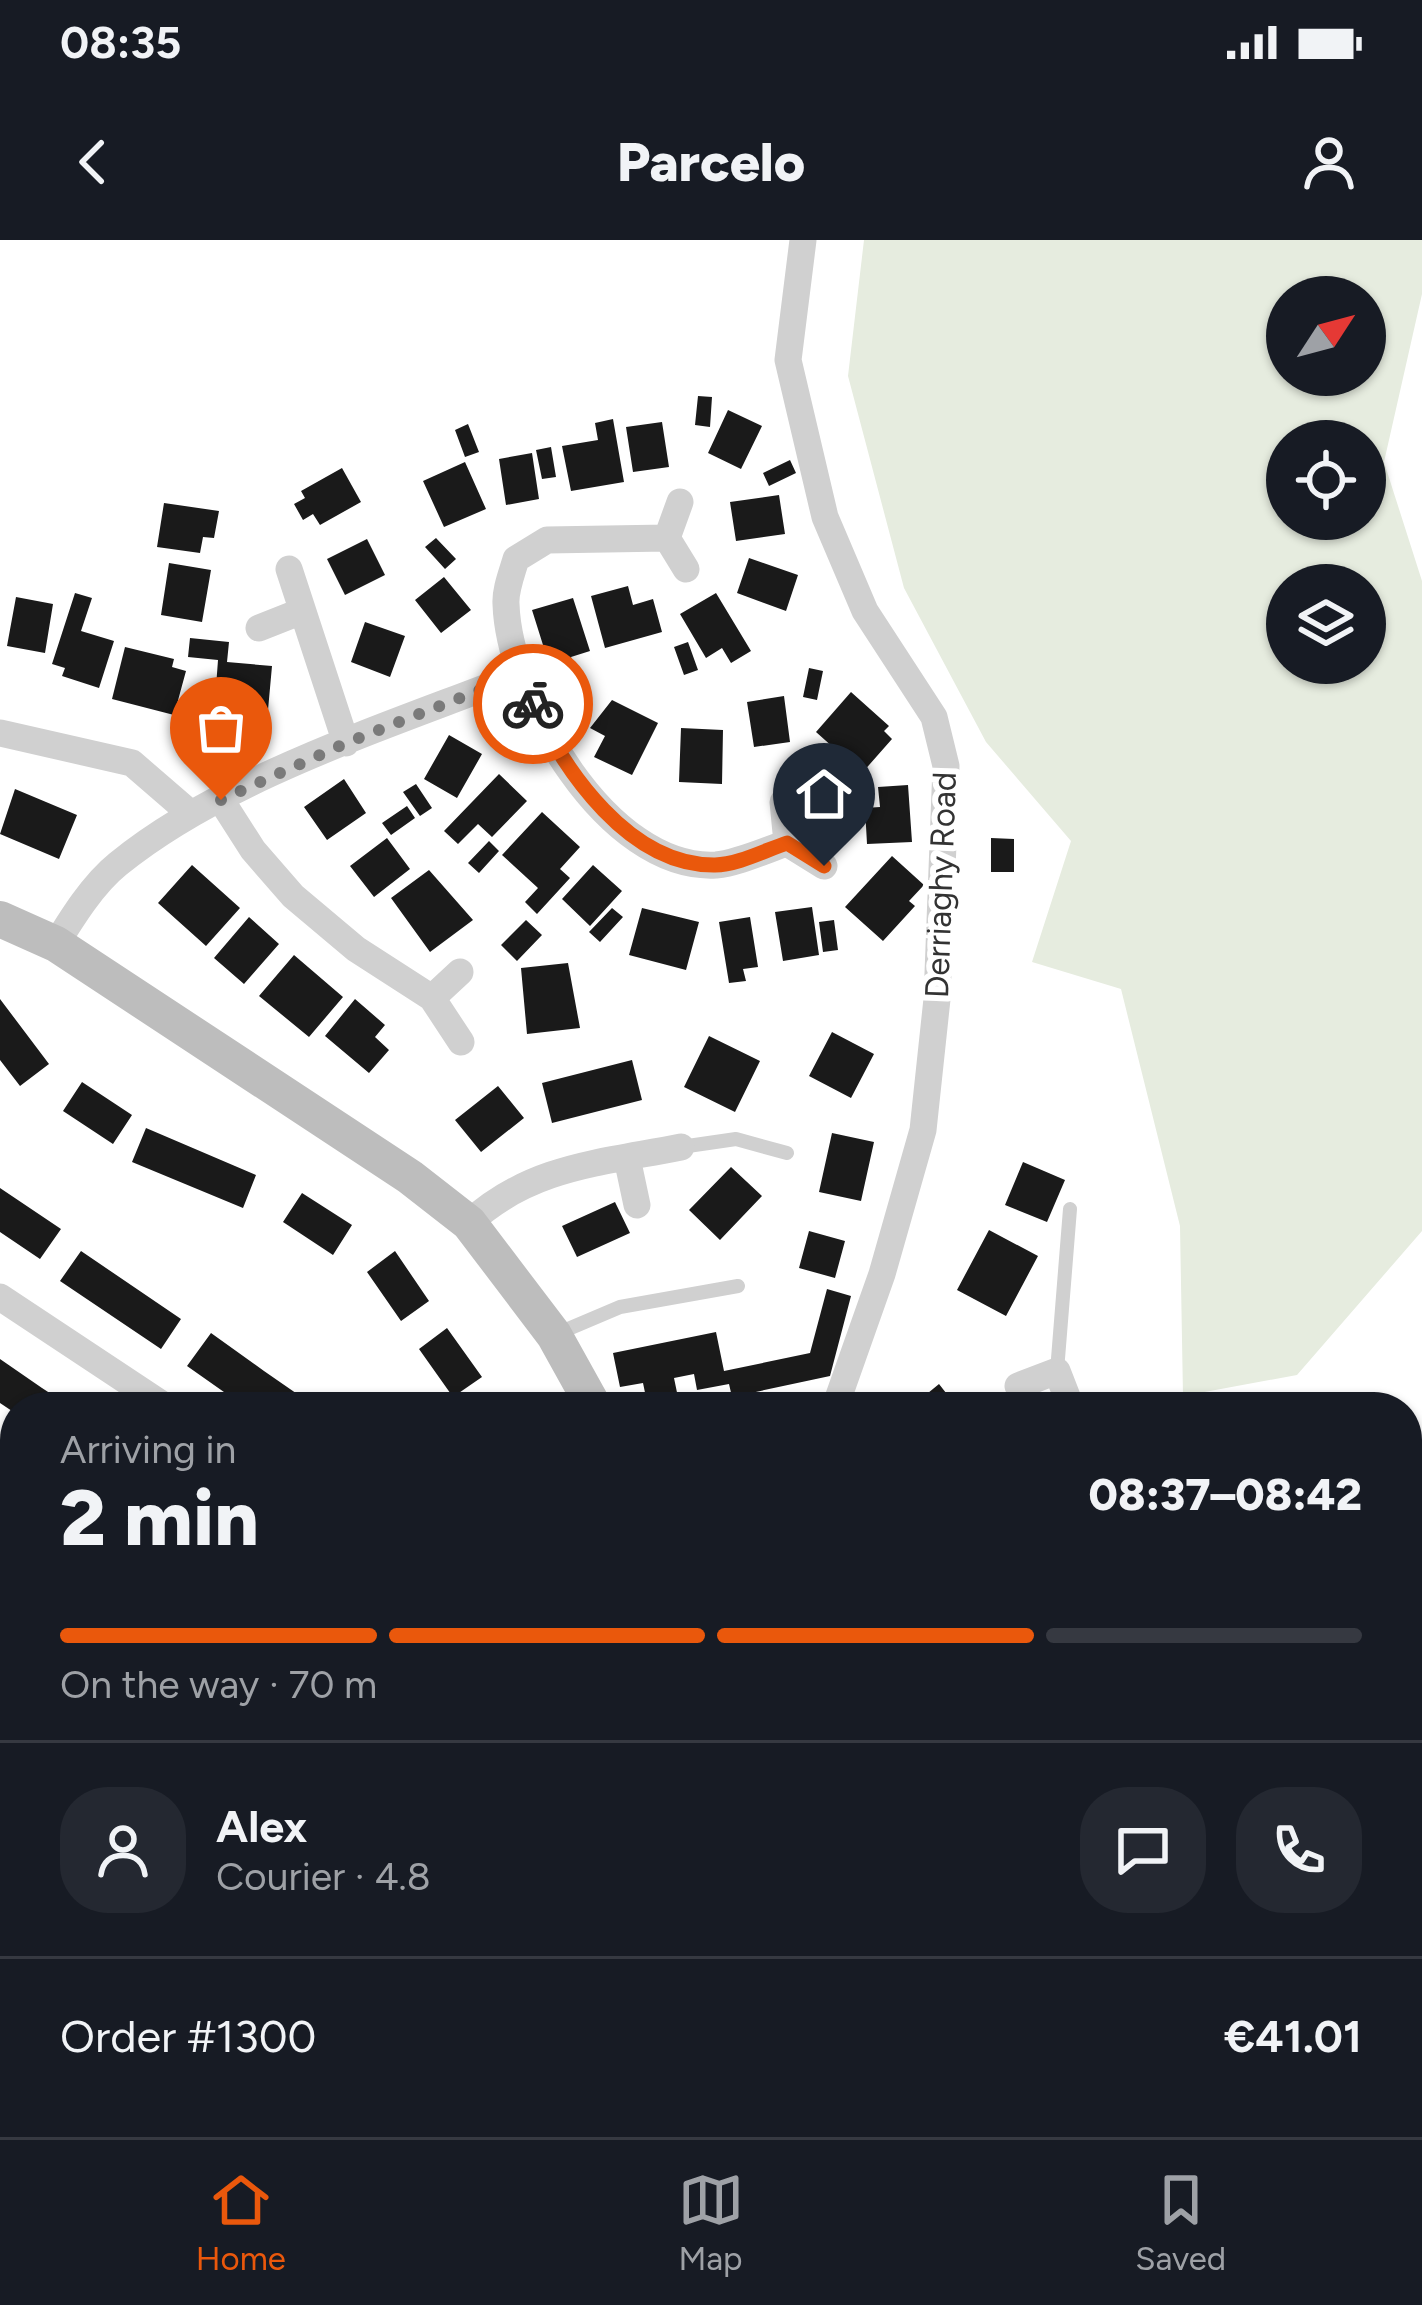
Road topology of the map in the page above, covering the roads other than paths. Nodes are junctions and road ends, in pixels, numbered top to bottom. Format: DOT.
graph roads {
  1 [pos="802,240"];
  2 [pos="680,502"];
  3 [pos="667,538"];
  4 [pos="290,569"];
  5 [pos="686,569"];
  6 [pos="302,611"];
  7 [pos="259,628"];
  8 [pos="518,675"];
  9 [pos="0,733"];
  10 [pos="346,743"];
  11 [pos="221,800"];
  12 [pos="783,802"];
  13 [pos="191,814"];
  14 [pos="787,843"];
  15 [pos="824,866"];
  16 [pos="0,920"];
  17 [pos="56,944"];
  18 [pos="460,972"];
  19 [pos="432,998"];
  20 [pos="461,1042"];
  21 [pos="681,1147"];
  22 [pos="787,1153"];
  23 [pos="627,1158"];
  24 [pos="637,1205"];
  25 [pos="1070,1209"];
  26 [pos="469,1222"];
  27 [pos="738,1286"];
  28 [pos="0,1297"];
  29 [pos="554,1335"];
  30 [pos="1057,1371"];
  31 [pos="1018,1386"];
  32 [pos="143,1392"];
  33 [pos="585,1392"];
  34 [pos="840,1392"];
  35 [pos="1066,1392"];
  1 -- 34 [label="street, Derriaghy Road"];
  2 -- 3 [label="street"];
  3 -- 5 [label="street"];
  3 -- 8 [label="street"];
  4 -- 6 [label="street"];
  6 -- 7 [label="street"];
  6 -- 10 [label="street"];
  8 -- 10 [label="street"];
  8 -- 14 [label="street"];
  9 -- 13 [label="street"];
  10 -- 11 [label="street"];
  11 -- 13 [label="street"];
  11 -- 19 [label="street"];
  12 -- 14 [label="street"];
  13 -- 17 [label="street"];
  14 -- 15 [label="street"];
  16 -- 17 [label="street"];
  17 -- 26 [label="street"];
  18 -- 19 [label="street"];
  19 -- 20 [label="street"];
  21 -- 22 [label="lane"];
  21 -- 23 [label="street"];
  23 -- 24 [label="street"];
  23 -- 26 [label="street"];
  25 -- 30 [label="lane"];
  26 -- 29 [label="street"];
  27 -- 29 [label="lane"];
  28 -- 32 [label="street"];
  29 -- 33 [label="street"];
  30 -- 31 [label="street"];
  30 -- 35 [label="street"];
}
